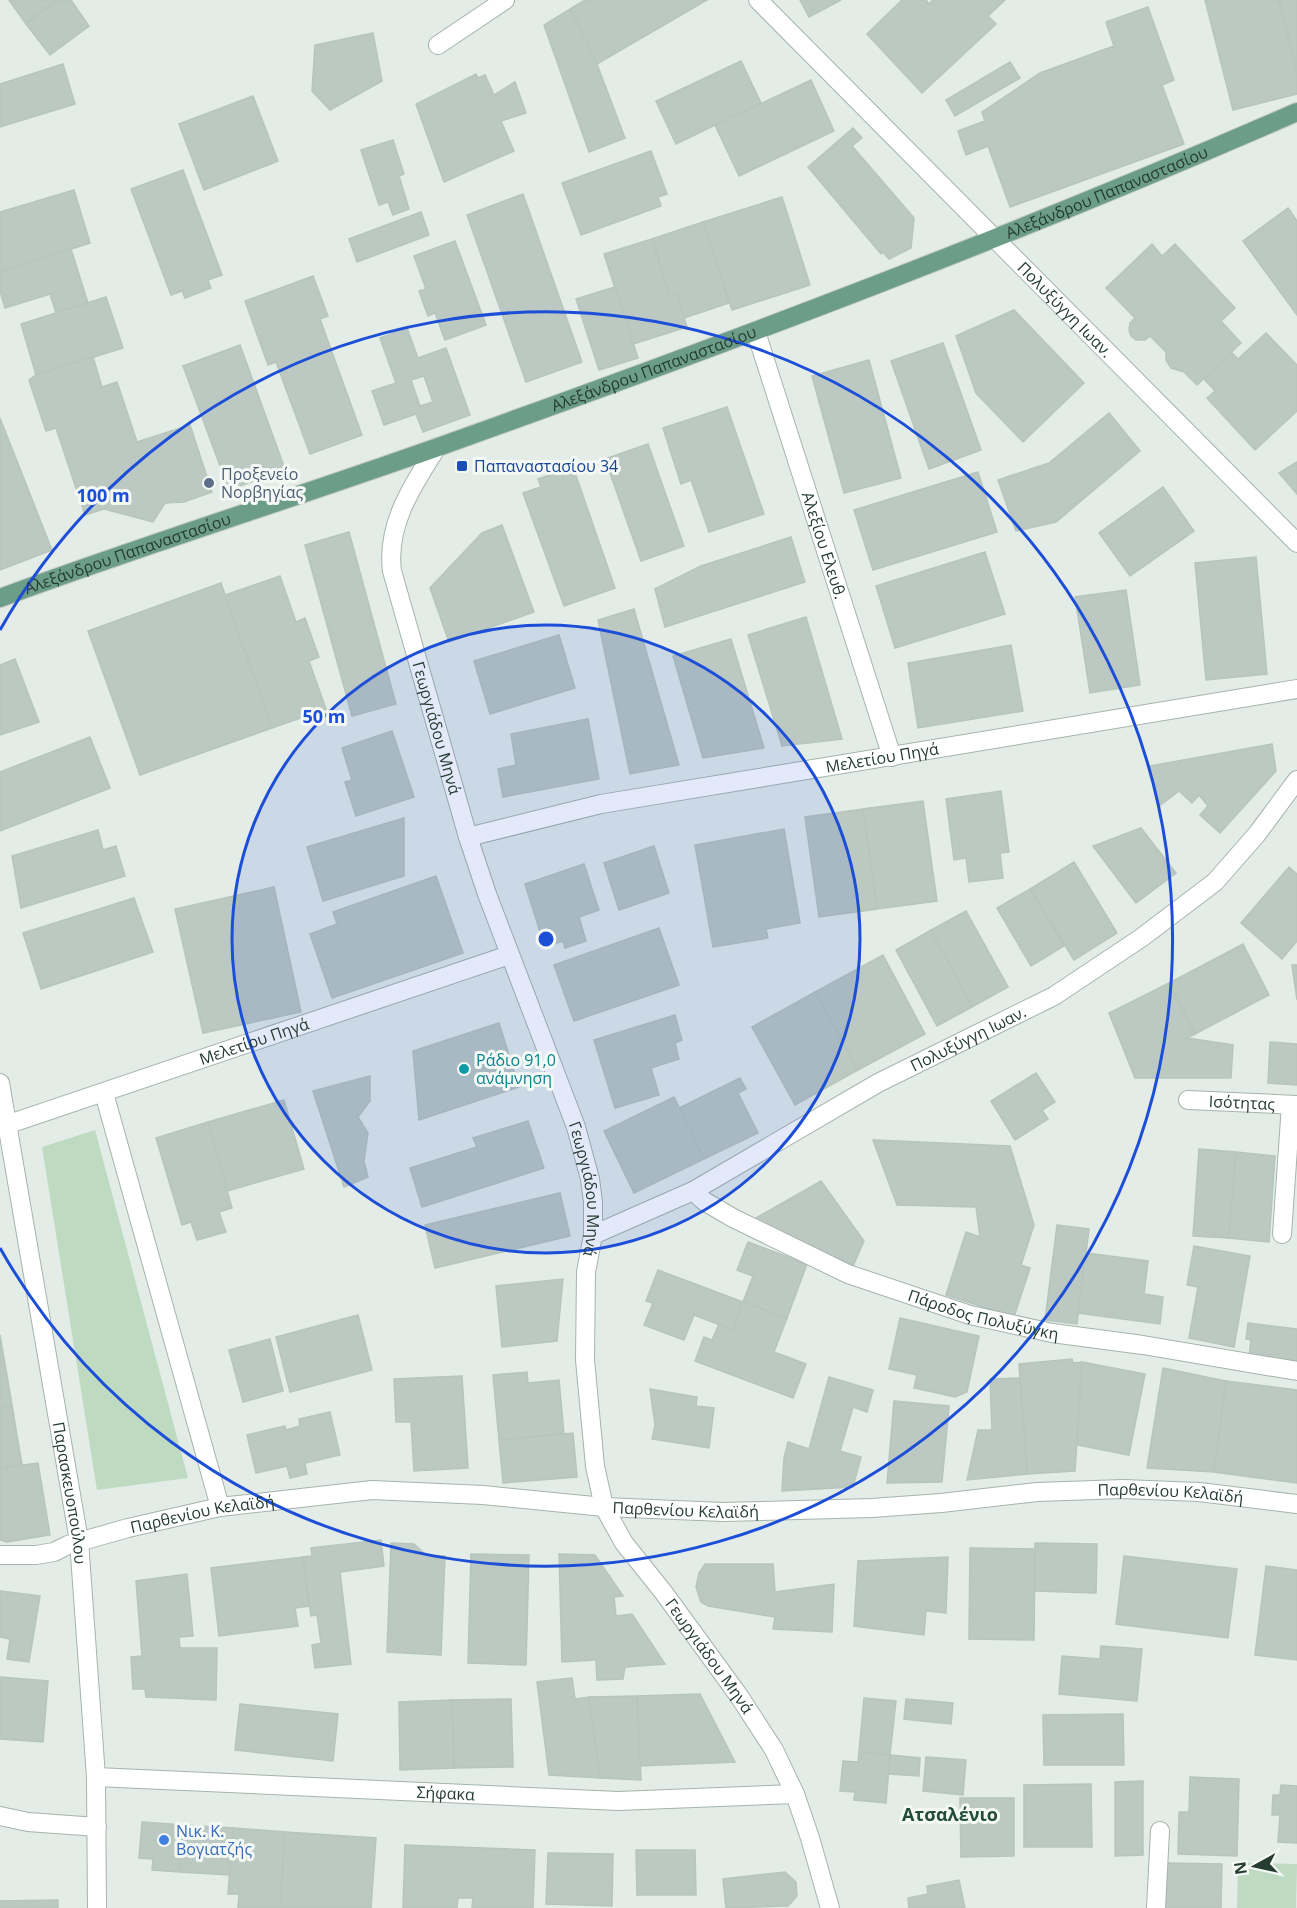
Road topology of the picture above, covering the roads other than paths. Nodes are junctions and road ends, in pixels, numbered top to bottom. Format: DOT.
graph roads {
  1 [pos="505,0"];
  2 [pos="758,0"];
  3 [pos="438,45"];
  4 [pos="1297,112"];
  5 [pos="995,238"];
  6 [pos="756,332"];
  7 [pos="437,447"];
  8 [pos="1297,543"];
  9 [pos="0,598"];
  10 [pos="1297,689"];
  11 [pos="892,757"];
  12 [pos="1297,780"];
  13 [pos="468,837"];
  14 [pos="509,955"];
  15 [pos="0,1083"];
  16 [pos="104,1093"];
  17 [pos="1188,1100"];
  18 [pos="1294,1105"];
  19 [pos="4,1126"];
  20 [pos="693,1191"];
  21 [pos="1282,1233"];
  22 [pos="593,1235"];
  23 [pos="1297,1371"];
  24 [pos="1297,1504"];
  25 [pos="220,1507"];
  26 [pos="604,1507"];
  27 [pos="79,1541"];
  28 [pos="0,1555"];
  29 [pos="96,1777"];
  30 [pos="795,1794"];
  31 [pos="0,1816"];
  32 [pos="97,1827"];
  33 [pos="1160,1831"];
  34 [pos="97,1908"];
  35 [pos="830,1908"];
  36 [pos="1156,1908"];
  1 -- 3 [label="street"];
  2 -- 5 [label="street, Πολυξύγγη Ιωαν."];
  4 -- 5 [label="main road, Αλεξάνδρου Παπαναστασίου"];
  5 -- 6 [label="main road, Αλεξάνδρου Παπαναστασίου"];
  5 -- 8 [label="street, Πολυξύγγη Ιωαν."];
  6 -- 7 [label="main road, Αλεξάνδρου Παπαναστασίου"];
  6 -- 11 [label="street, Αλεξίου Ελευθ."];
  7 -- 9 [label="main road, Αλεξάνδρου Παπαναστασίου"];
  7 -- 13 [label="street, Γεωργιάδου Μηνά"];
  10 -- 11 [label="street, Μελετίου Πηγά"];
  11 -- 13 [label="street, Μελετίου Πηγά"];
  12 -- 20 [label="street, Πολυξύγγη Ιωαν."];
  13 -- 14 [label="street, Γεωργιάδου Μηνά"];
  14 -- 16 [label="street, Μελετίου Πηγά"];
  14 -- 22 [label="street, Γεωργιάδου Μηνά"];
  15 -- 19 [label="street, Παρασκευοπούλου"];
  16 -- 19 [label="street, Μελετίου Πηγά"];
  16 -- 25 [label="street"];
  17 -- 18 [label="street, Ισότητας"];
  18 -- 21 [label="street"];
  19 -- 27 [label="street, Παρασκευοπούλου"];
  20 -- 22 [label="street, Πολυξύγγη Ιωαν."];
  20 -- 23 [label="street, Πάροδος Πολυξύγκη"];
  22 -- 26 [label="street, Γεωργιάδου Μηνά"];
  24 -- 26 [label="street, Παρθενίου Κελαϊδή"];
  25 -- 26 [label="street, Παρθενίου Κελαϊδή"];
  25 -- 27 [label="street, Παρθενίου Κελαϊδή"];
  26 -- 30 [label="street, Γεωργιάδου Μηνά"];
  27 -- 28 [label="street, Παρθενίου Κελαϊδή"];
  27 -- 29 [label="street, Παρασκευοπούλου"];
  29 -- 30 [label="street, Σήφακα"];
  29 -- 32 [label="street, Παρασκευοπούλου"];
  30 -- 35 [label="street, Γεωργιάδου Μηνά"];
  31 -- 32 [label="street"];
  32 -- 34 [label="street, Παρασκευοπούλου"];
  33 -- 36 [label="street"];
}
